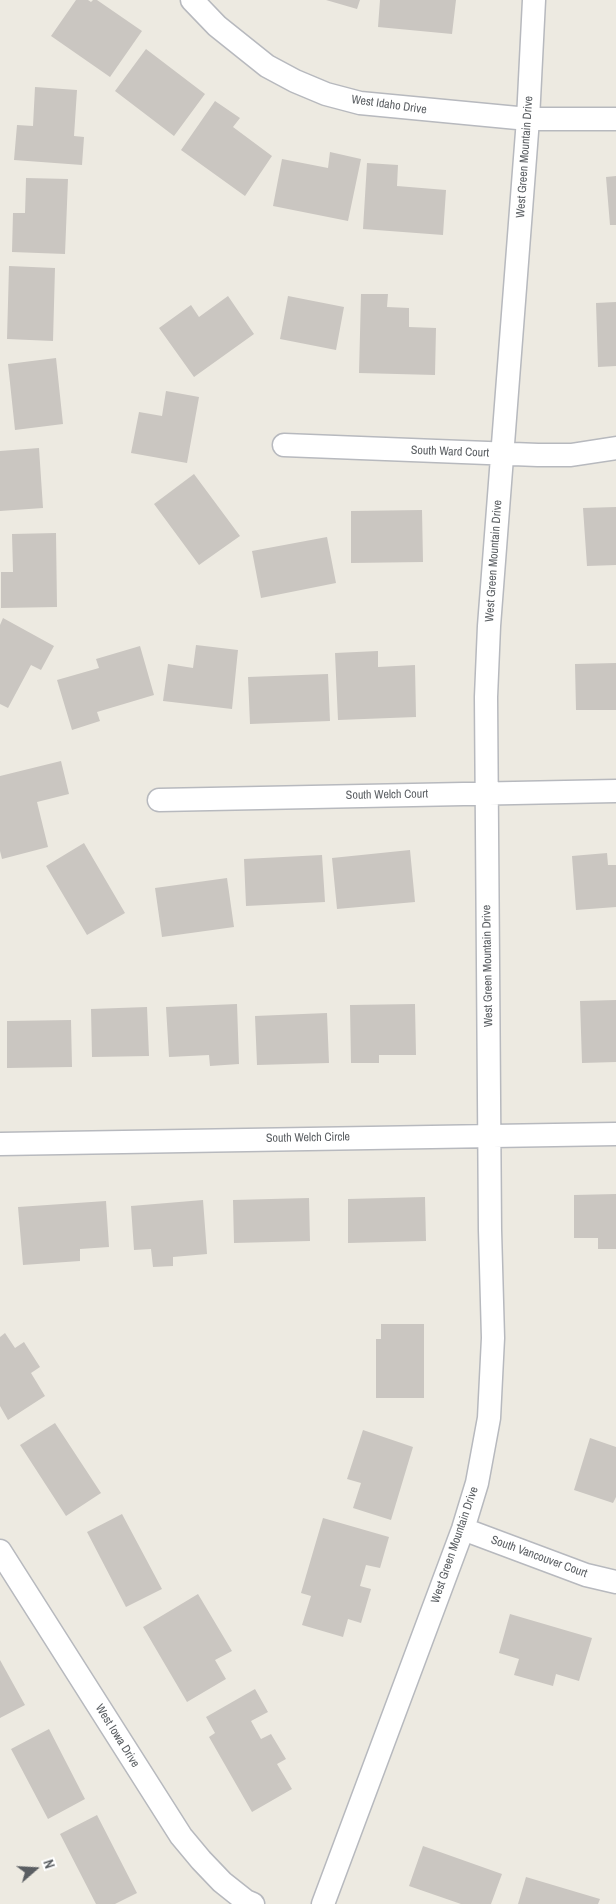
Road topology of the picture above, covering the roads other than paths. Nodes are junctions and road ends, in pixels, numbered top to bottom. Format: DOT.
graph roads {
  1 [pos="192,0"];
  2 [pos="534,0"];
  3 [pos="528,119"];
  4 [pos="616,119"];
  5 [pos="284,445"];
  6 [pos="616,448"];
  7 [pos="502,454"];
  8 [pos="616,791"];
  9 [pos="486,793"];
  10 [pos="158,800"];
  11 [pos="616,1134"];
  12 [pos="489,1136"];
  13 [pos="0,1144"];
  14 [pos="463,1529"];
  15 [pos="0,1552"];
  16 [pos="616,1582"];
  17 [pos="253,1904"];
  18 [pos="323,1904"];
  1 -- 3 [label="street, West Idaho Drive"];
  2 -- 3 [label="street, West Green Mountain Drive"];
  3 -- 4 [label="street, West Idaho Drive"];
  3 -- 7 [label="street, West Green Mountain Drive"];
  5 -- 7 [label="street, South Ward Court"];
  6 -- 7 [label="street, South Ward Court"];
  7 -- 9 [label="street, West Green Mountain Drive"];
  8 -- 9 [label="street, South Welch Court"];
  9 -- 10 [label="street, South Welch Court"];
  9 -- 12 [label="street, West Green Mountain Drive"];
  11 -- 12 [label="street, South Welch Circle"];
  12 -- 13 [label="street, South Welch Circle"];
  12 -- 14 [label="street, West Green Mountain Drive"];
  14 -- 16 [label="street, South Vancouver Court"];
  14 -- 18 [label="street, West Green Mountain Drive"];
  15 -- 17 [label="street, West Iowa Drive"];
}
